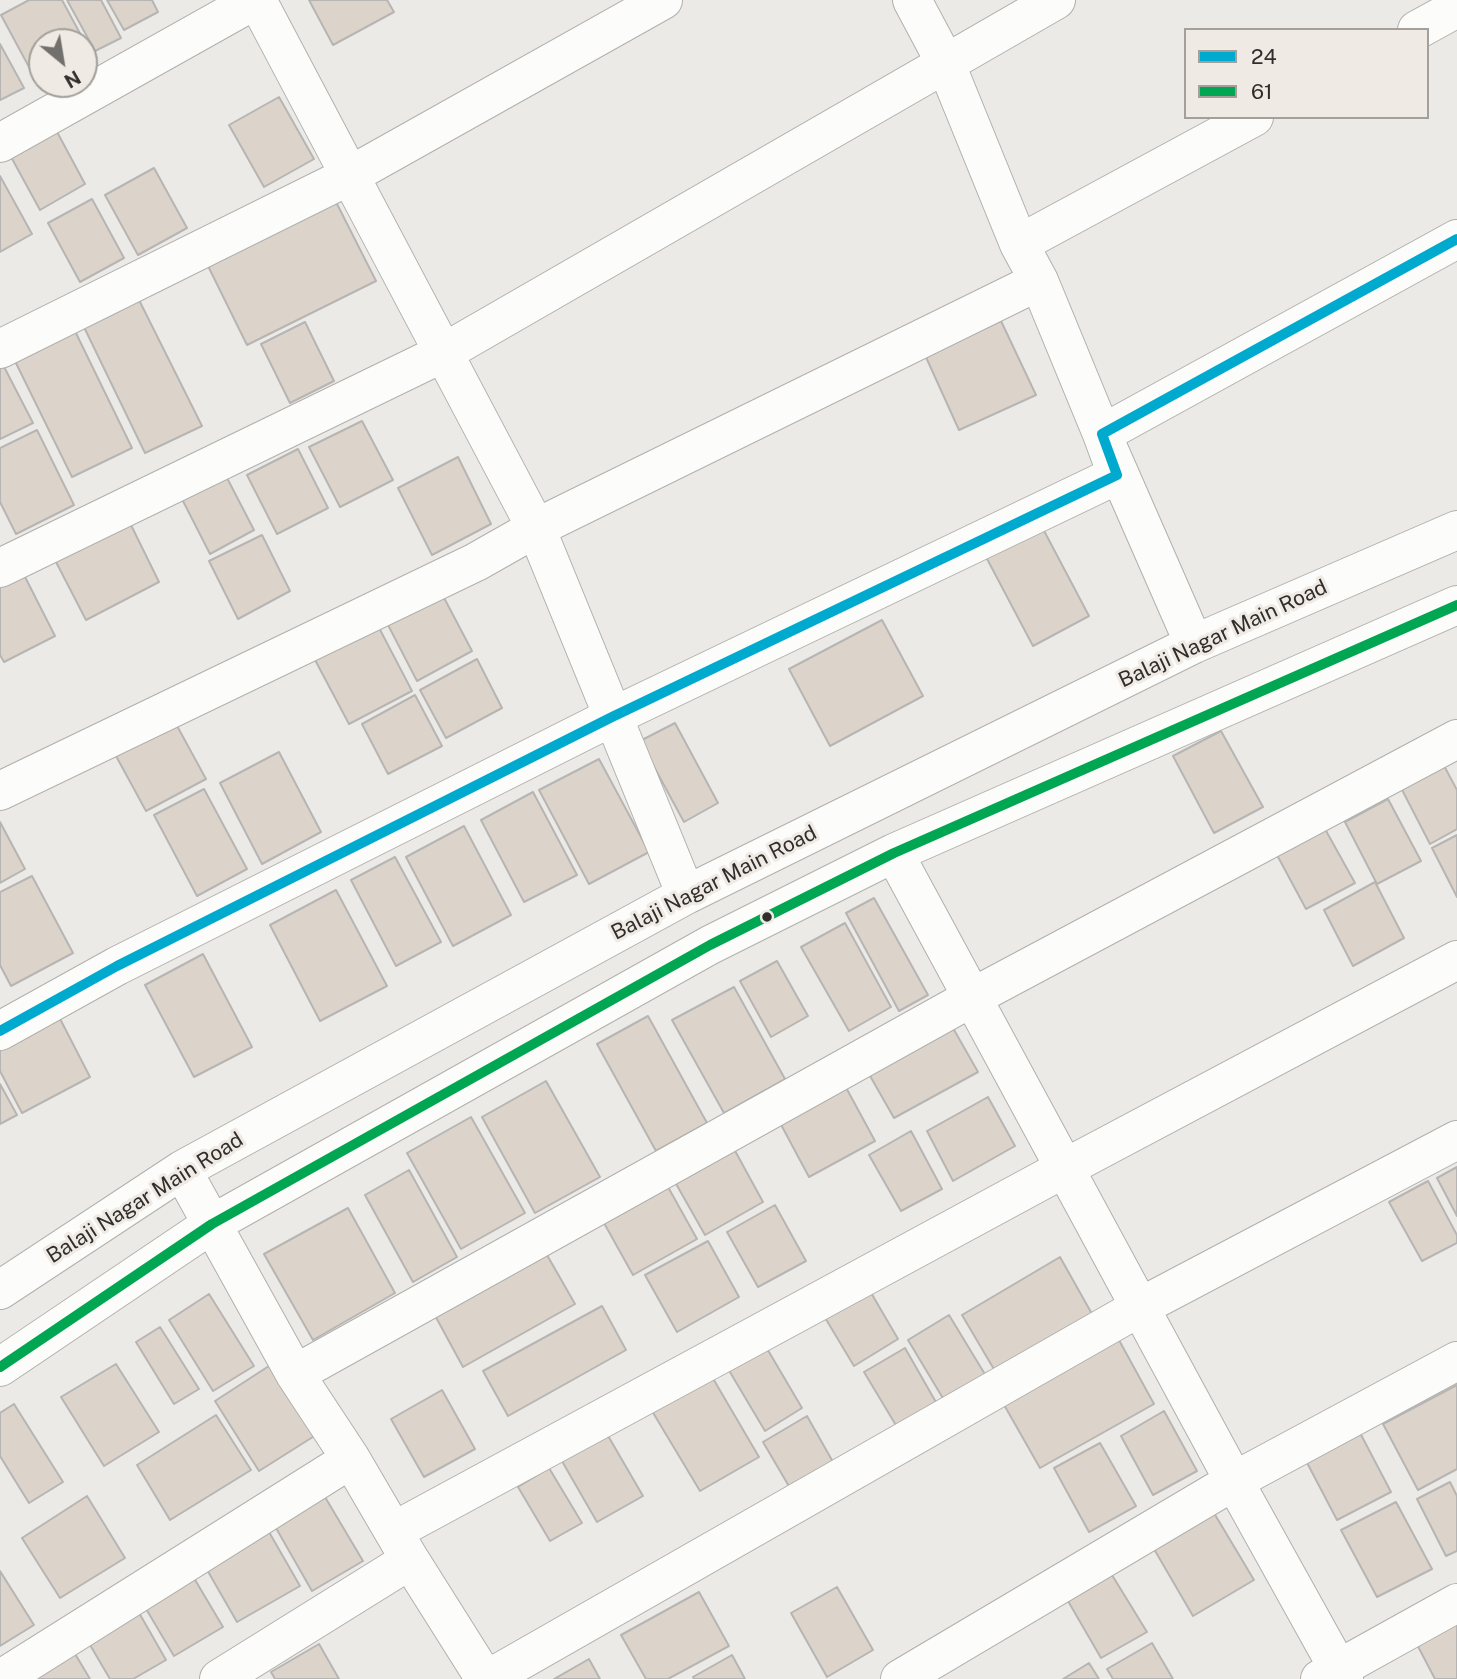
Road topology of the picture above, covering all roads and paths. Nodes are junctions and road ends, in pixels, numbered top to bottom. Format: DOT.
graph roads {
  1 [pos="256,0"];
  2 [pos="663,0"];
  3 [pos="912,0"];
  4 [pos="1056,0"];
  5 [pos="1457,8"];
  6 [pos="1420,28"];
  7 [pos="945,62"];
  8 [pos="1250,119"];
  9 [pos="0,143"];
  10 [pos="349,176"];
  11 [pos="1457,239"];
  12 [pos="1019,244"];
  13 [pos="1039,281"];
  14 [pos="0,349"];
  15 [pos="443,353"];
  16 [pos="1102,434"];
  17 [pos="536,528"];
  18 [pos="1457,530"];
  19 [pos="0,568"];
  20 [pos="1457,605"];
  21 [pos="1194,644"];
  22 [pos="612,717"];
  23 [pos="1457,739"];
  24 [pos="0,791"];
  25 [pos="894,853"];
  26 [pos="686,895"];
  27 [pos="1457,960"];
  28 [pos="971,998"];
  29 [pos="0,1031"];
  30 [pos="1457,1140"];
  31 [pos="1065,1168"];
  32 [pos="182,1170"];
  33 [pos="212,1224"];
  34 [pos="0,1290"];
  35 [pos="1140,1307"];
  36 [pos="1457,1361"];
  37 [pos="0,1367"];
  38 [pos="295,1374"];
  39 [pos="351,1459"];
  40 [pos="1234,1480"];
  41 [pos="402,1545"];
  42 [pos="1457,1603"];
  43 [pos="1334,1676"];
  44 [pos="1,1679"];
  45 [pos="219,1679"];
  46 [pos="487,1679"];
  47 [pos="900,1679"];
  1 -- 9 [label="street"];
  1 -- 10 [label="street"];
  2 -- 10 [label="street"];
  3 -- 7 [label="street"];
  4 -- 7 [label="street"];
  5 -- 6 [label="street"];
  7 -- 12 [label="street"];
  7 -- 15 [label="street"];
  8 -- 12 [label="street"];
  10 -- 14 [label="street"];
  10 -- 15 [label="street"];
  11 -- 16 [label="street"];
  12 -- 13 [label="street"];
  13 -- 16 [label="street"];
  13 -- 17 [label="street"];
  15 -- 17 [label="street"];
  15 -- 19 [label="street"];
  16 -- 21 [label="street"];
  16 -- 22 [label="street"];
  17 -- 22 [label="street"];
  17 -- 24 [label="street"];
  18 -- 21 [label="street, Balaji Nagar Main Road"];
  20 -- 25 [label="street"];
  21 -- 26 [label="street, Balaji Nagar Main Road"];
  22 -- 26 [label="street"];
  22 -- 29 [label="street"];
  23 -- 28 [label="street"];
  25 -- 28 [label="street"];
  25 -- 33 [label="street"];
  26 -- 32 [label="street, Balaji Nagar Main Road"];
  27 -- 31 [label="street"];
  28 -- 31 [label="street"];
  28 -- 38 [label="street"];
  30 -- 35 [label="street"];
  31 -- 35 [label="street"];
  31 -- 41 [label="street"];
  32 -- 33 [label="street"];
  32 -- 34 [label="street, Balaji Nagar Main Road"];
  33 -- 37 [label="street"];
  33 -- 38 [label="street"];
  35 -- 40 [label="street"];
  35 -- 46 [label="street"];
  36 -- 40 [label="street"];
  38 -- 39 [label="street"];
  39 -- 41 [label="street"];
  39 -- 44 [label="street"];
  40 -- 43 [label="street"];
  40 -- 47 [label="street"];
  41 -- 45 [label="street"];
  41 -- 46 [label="street"];
  42 -- 43 [label="street"];
}
